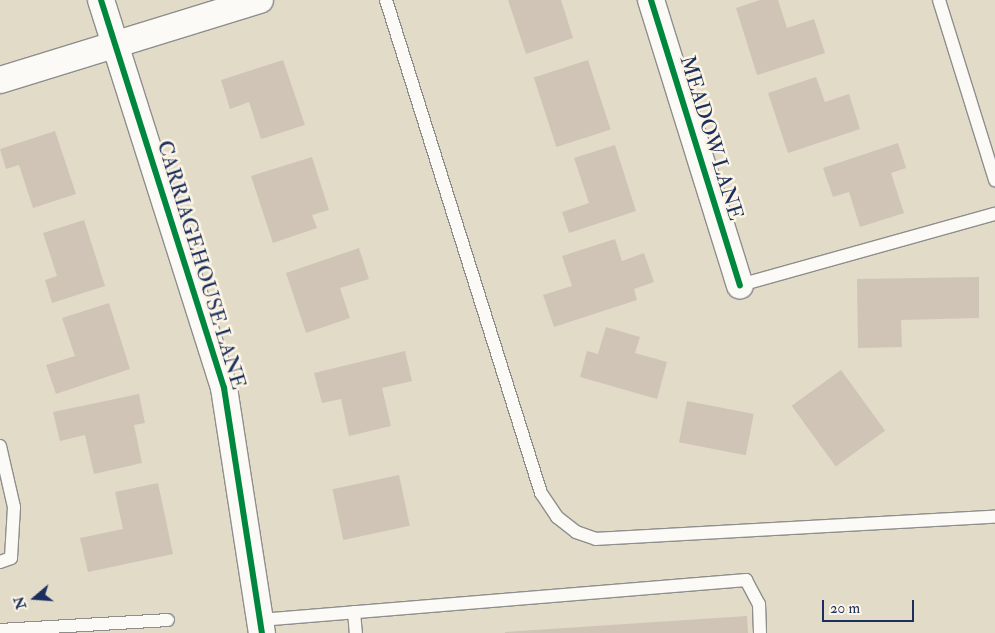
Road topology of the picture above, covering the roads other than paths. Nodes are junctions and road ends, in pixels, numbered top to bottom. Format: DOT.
graph roads {
  1 [pos="101,0"];
  2 [pos="260,0"];
  3 [pos="386,0"];
  4 [pos="651,0"];
  5 [pos="939,0"];
  6 [pos="115,44"];
  7 [pos="0,80"];
  8 [pos="995,180"];
  9 [pos="995,214"];
  10 [pos="740,285"];
  11 [pos="0,446"];
  12 [pos="995,518"];
  13 [pos="0,562"];
  14 [pos="354,612"];
  15 [pos="168,620"];
  16 [pos="261,626"];
  17 [pos="3,631"];
  18 [pos="356,633"];
  19 [pos="760,633"];
  1 -- 6 [label="street, CARRIAGEHOUSE LANE"];
  2 -- 6 [label="street"];
  3 -- 12 [label="lane"];
  4 -- 10 [label="street, MEADOW LANE"];
  5 -- 8 [label="lane"];
  6 -- 7 [label="street"];
  6 -- 16 [label="street, CARRIAGEHOUSE LANE"];
  9 -- 10 [label="lane"];
  11 -- 13 [label="lane"];
  14 -- 16 [label="lane"];
  14 -- 18 [label="lane"];
  14 -- 19 [label="lane"];
  15 -- 17 [label="lane"];
}
